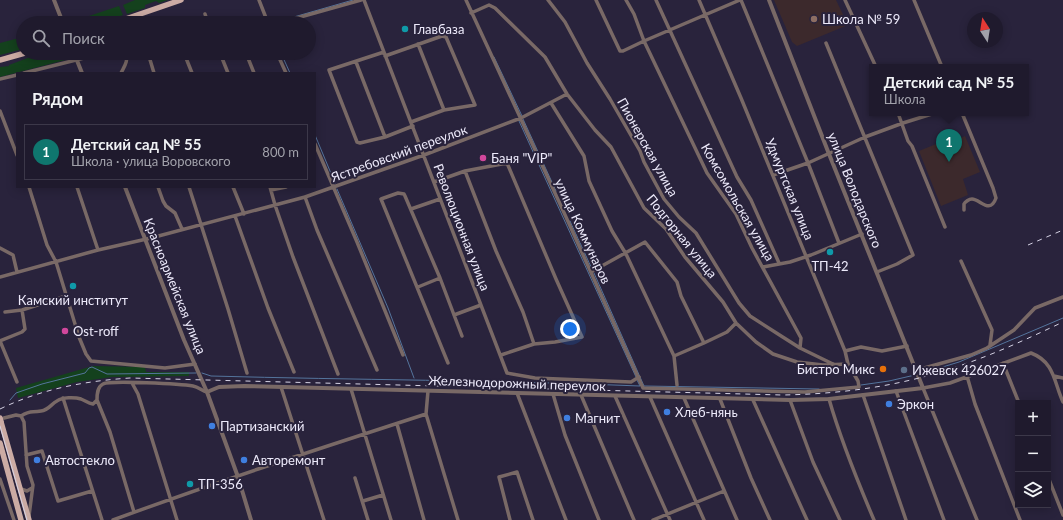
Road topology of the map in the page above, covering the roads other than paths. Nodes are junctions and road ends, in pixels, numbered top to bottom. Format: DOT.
graph roads {
  1 [pos="54,0"];
  2 [pos="181,0"];
  3 [pos="259,0"];
  4 [pos="362,0"];
  5 [pos="466,0"];
  6 [pos="548,0"];
  7 [pos="596,0"];
  8 [pos="626,0"];
  9 [pos="656,0"];
  10 [pos="698,0"];
  11 [pos="740,0"];
  12 [pos="769,0"];
  13 [pos="845,0"];
  14 [pos="914,0"];
  15 [pos="472,13"];
  16 [pos="705,14"];
  17 [pos="136,15"];
  18 [pos="60,16"];
  19 [pos="265,16"];
  20 [pos="304,16"];
  21 [pos="670,30"];
  22 [pos="644,41"];
  23 [pos="826,43"];
  24 [pos="418,44"];
  25 [pos="384,54"];
  26 [pos="16,56"];
  27 [pos="0,60"];
  28 [pos="77,60"];
  29 [pos="127,60"];
  30 [pos="150,60"];
  31 [pos="187,60"];
  32 [pos="223,60"];
  33 [pos="249,60"];
  34 [pos="280,60"];
  35 [pos="356,62"];
  36 [pos="875,64"];
  37 [pos="941,64"];
  38 [pos="38,71"];
  39 [pos="82,72"];
  40 [pos="122,72"];
  41 [pos="154,72"];
  42 [pos="192,72"];
  43 [pos="228,72"];
  44 [pos="254,72"];
  45 [pos="286,72"];
  46 [pos="16,75"];
  47 [pos="0,79"];
  48 [pos="567,94"];
  49 [pos="551,103"];
  50 [pos="444,110"];
  51 [pos="0,111"];
  52 [pos="900,116"];
  53 [pos="925,116"];
  54 [pos="963,116"];
  55 [pos="521,118"];
  56 [pos="903,123"];
  57 [pos="412,124"];
  58 [pos="385,137"];
  59 [pos="865,137"];
  60 [pos="316,146"];
  61 [pos="16,152"];
  62 [pos="829,154"];
  63 [pos="424,156"];
  64 [pos="808,163"];
  65 [pos="465,171"];
  66 [pos="773,175"];
  67 [pos="434,182"];
  68 [pos="334,187"];
  69 [pos="29,188"];
  70 [pos="77,188"];
  71 [pos="125,188"];
  72 [pos="158,188"];
  73 [pos="189,188"];
  74 [pos="233,188"];
  75 [pos="271,189"];
  76 [pos="305,197"];
  77 [pos="440,199"];
  78 [pos="275,205"];
  79 [pos="411,209"];
  80 [pos="964,210"];
  81 [pos="244,214"];
  82 [pos="235,216"];
  83 [pos="201,225"];
  84 [pos="945,227"];
  85 [pos="182,229"];
  86 [pos="862,234"];
  87 [pos="145,239"];
  88 [pos="839,243"];
  89 [pos="0,248"];
  90 [pos="98,250"];
  91 [pos="626,254"];
  92 [pos="806,256"];
  93 [pos="961,261"];
  94 [pos="56,262"];
  95 [pos="779,263"];
  96 [pos="763,267"];
  97 [pos="17,272"];
  98 [pos="591,272"];
  99 [pos="877,272"];
  100 [pos="0,277"];
  101 [pos="440,278"];
  102 [pos="418,287"];
  103 [pos="66,296"];
  104 [pos="1063,297"];
  105 [pos="481,305"];
  106 [pos="22,310"];
  107 [pos="5,312"];
  108 [pos="454,315"];
  109 [pos="736,323"];
  110 [pos="462,336"];
  111 [pos="534,344"];
  112 [pos="704,344"];
  113 [pos="907,346"];
  114 [pos="990,346"];
  115 [pos="800,348"];
  116 [pos="845,351"];
  117 [pos="403,355"];
  118 [pos="501,355"];
  119 [pos="674,356"];
  120 [pos="448,363"];
  121 [pos="1003,363"];
  122 [pos="195,364"];
  123 [pos="848,364"];
  124 [pos="836,365"];
  125 [pos="377,370"];
  126 [pos="917,370"];
  127 [pos="294,372"];
  128 [pos="247,373"];
  129 [pos="507,373"];
  130 [pos="338,374"];
  131 [pos="967,376"];
  132 [pos="1054,376"];
  133 [pos="639,377"];
  134 [pos="1063,378"];
  135 [pos="17,382"];
  136 [pos="132,383"];
  137 [pos="641,383"];
  138 [pos="678,385"];
  139 [pos="281,387"];
  140 [pos="923,388"];
  141 [pos="351,389"];
  142 [pos="428,391"];
  143 [pos="896,391"];
  144 [pos="207,392"];
  145 [pos="517,393"];
  146 [pos="553,394"];
  147 [pos="581,395"];
  148 [pos="863,395"];
  149 [pos="615,396"];
  150 [pos="650,397"];
  151 [pos="63,398"];
  152 [pos="684,398"];
  153 [pos="720,399"];
  154 [pos="829,399"];
  155 [pos="97,400"];
  156 [pos="753,400"];
  157 [pos="790,400"];
  158 [pos="1018,400"];
  159 [pos="1063,402"];
  160 [pos="426,414"];
  161 [pos="21,416"];
  162 [pos="2,419"];
  163 [pos="396,424"];
  164 [pos="364,434"];
  165 [pos="0,443"];
  166 [pos="26,455"];
  167 [pos="302,455"];
  168 [pos="238,477"];
  169 [pos="355,478"];
  170 [pos="0,479"];
  171 [pos="19,485"];
  172 [pos="1051,485"];
  173 [pos="32,488"];
  174 [pos="92,490"];
  175 [pos="724,491"];
  176 [pos="383,494"];
  177 [pos="170,499"];
  178 [pos="362,501"];
  179 [pos="696,502"];
  180 [pos="134,512"];
  181 [pos="667,514"];
  182 [pos="1063,515"];
  183 [pos="29,519"];
  184 [pos="14,520"];
  185 [pos="21,520"];
  186 [pos="102,520"];
  187 [pos="113,520"];
  188 [pos="177,520"];
  189 [pos="251,520"];
  190 [pos="324,520"];
  191 [pos="368,520"];
  192 [pos="391,520"];
  193 [pos="424,520"];
  194 [pos="458,520"];
  195 [pos="510,520"];
  196 [pos="533,520"];
  197 [pos="566,520"];
  198 [pos="599,520"];
  199 [pos="634,520"];
  200 [pos="653,520"];
  201 [pos="670,520"];
  202 [pos="704,520"];
  203 [pos="737,520"];
  204 [pos="770,520"];
  205 [pos="807,520"];
  206 [pos="840,520"];
  207 [pos="874,520"];
  208 [pos="906,520"];
  209 [pos="944,520"];
  210 [pos="977,520"];
  211 [pos="1020,520"];
  1 -- 18 [label="street"];
  2 -- 17 [label="main road"];
  3 -- 19 [label="street"];
  4 -- 20 [label="street"];
  4 -- 25 [label="street, Революционная улица"];
  5 -- 15 [label="street, улица Коммунаров"];
  6 -- 115 [label="street, Пионерская улица"];
  7 -- 22 [label="street"];
  8 -- 22 [label="street, Комсомольская улица"];
  9 -- 21 [label="street"];
  10 -- 16 [label="street, Удмуртская улица"];
  11 -- 16 [label="street"];
  11 -- 64 [label="street"];
  12 -- 62 [label="street, улица Володарского"];
  13 -- 36 [label="street"];
  14 -- 37 [label="street"];
  15 -- 48 [label="street, Подгорная улица"];
  15 -- 55 [label="street, улица Коммунаров"];
  16 -- 21 [label="street"];
  16 -- 66 [label="street, Удмуртская улица"];
  21 -- 22 [label="street"];
  21 -- 95 [label="street"];
  22 -- 96 [label="street, Комсомольская улица"];
  23 -- 59 [label="street"];
  24 -- 25 [label="street"];
  24 -- 50 [label="street"];
  24 -- 50 [label="street"];
  25 -- 35 [label="street"];
  25 -- 57 [label="street, Революционная улица"];
  26 -- 27 [label="main road"];
  28 -- 38 [label="street"];
  28 -- 39 [label="street"];
  29 -- 40 [label="street"];
  30 -- 41 [label="street"];
  31 -- 42 [label="street"];
  32 -- 43 [label="street"];
  33 -- 44 [label="street"];
  34 -- 45 [label="street"];
  35 -- 58 [label="street"];
  35 -- 58 [label="street"];
  46 -- 47 [label="street"];
  48 -- 49 [label="street, Ястребовский переулок"];
  48 -- 109 [label="street, Подгорная улица"];
  49 -- 55 [label="street, Ястребовский переулок"];
  49 -- 91 [label="street"];
  50 -- 57 [label="street"];
  51 -- 61 [label="street"];
  52 -- 56 [label="street"];
  53 -- 56 [label="street"];
  54 -- 80 [label="street"];
  55 -- 63 [label="street, Ястребовский переулок"];
  55 -- 98 [label="street, улица Коммунаров"];
  56 -- 59 [label="street"];
  56 -- 84 [label="street"];
  57 -- 58 [label="street"];
  57 -- 63 [label="street, Революционная улица"];
  59 -- 62 [label="street"];
  59 -- 99 [label="street"];
  60 -- 68 [label="street"];
  62 -- 64 [label="street"];
  62 -- 86 [label="street, улица Володарского"];
  63 -- 67 [label="street, Революционная улица"];
  63 -- 68 [label="street, Ястребовский переулок"];
  64 -- 66 [label="street"];
  64 -- 88 [label="street"];
  65 -- 67 [label="street"];
  65 -- 111 [label="street"];
  65 -- 111 [label="street"];
  66 -- 92 [label="street, Удмуртская улица"];
  67 -- 77 [label="street, Революционная улица"];
  68 -- 76 [label="street, Ястребовский переулок"];
  68 -- 117 [label="street"];
  69 -- 94 [label="street"];
  70 -- 90 [label="street"];
  71 -- 87 [label="street, Красноармейская улица"];
  72 -- 85 [label="street"];
  73 -- 83 [label="street"];
  74 -- 81 [label="street"];
  75 -- 78 [label="street"];
  76 -- 78 [label="street, Ястребовский переулок"];
  76 -- 125 [label="street"];
  77 -- 79 [label="street"];
  77 -- 105 [label="street, Революционная улица"];
  78 -- 81 [label="street, Ястребовский переулок"];
  78 -- 130 [label="street"];
  79 -- 101 [label="street"];
  79 -- 102 [label="street"];
  81 -- 82 [label="street, Ястребовский переулок"];
  82 -- 83 [label="street, Ястребовский переулок"];
  82 -- 127 [label="street"];
  83 -- 85 [label="street, Ястребовский переулок"];
  83 -- 128 [label="street"];
  85 -- 87 [label="street, Ястребовский переулок"];
  86 -- 88 [label="street"];
  86 -- 99 [label="street, улица Володарского"];
  87 -- 90 [label="street, Ястребовский переулок"];
  87 -- 122 [label="street, Красноармейская улица"];
  88 -- 92 [label="street"];
  89 -- 97 [label="street"];
  90 -- 94 [label="street, Ястребовский переулок"];
  91 -- 98 [label="street"];
  91 -- 112 [label="street"];
  91 -- 119 [label="street"];
  92 -- 95 [label="street"];
  92 -- 116 [label="street, Удмуртская улица"];
  93 -- 114 [label="street"];
  94 -- 97 [label="street, Ястребовский переулок"];
  94 -- 103 [label="street"];
  95 -- 96 [label="street"];
  96 -- 115 [label="street, Комсомольская улица"];
  97 -- 100 [label="street, Ястребовский переулок"];
  98 -- 133 [label="street, улица Коммунаров"];
  99 -- 113 [label="street, улица Володарского"];
  101 -- 102 [label="street"];
  101 -- 108 [label="street"];
  102 -- 120 [label="street"];
  103 -- 106 [label="street"];
  103 -- 122 [label="street"];
  104 -- 114 [label="street"];
  105 -- 108 [label="street"];
  105 -- 118 [label="street, Революционная улица"];
  106 -- 107 [label="street"];
  106 -- 135 [label="street"];
  108 -- 110 [label="street"];
  109 -- 112 [label="street"];
  109 -- 124 [label="street, Подгорная улица"];
  111 -- 118 [label="street"];
  112 -- 119 [label="street"];
  113 -- 116 [label="street"];
  113 -- 126 [label="street, улица Володарского"];
  114 -- 126 [label="street"];
  115 -- 124 [label="street, Пионерская улица"];
  116 -- 123 [label="street, Удмуртская улица"];
  118 -- 129 [label="street, Революционная улица"];
  119 -- 138 [label="street"];
  121 -- 131 [label="street, Железнодорожный переулок"];
  121 -- 132 [label="street, Железнодорожный переулок"];
  121 -- 158 [label="street"];
  122 -- 144 [label="street, Красноармейская улица"];
  123 -- 124 [label="street, Подгорная улица"];
  123 -- 137 [label="street, Удмуртская улица"];
  126 -- 140 [label="street, улица Володарского"];
  129 -- 133 [label="street, Железнодорожный переулок"];
  131 -- 140 [label="street, Железнодорожный переулок"];
  131 -- 211 [label="street"];
  132 -- 134 [label="street"];
  132 -- 159 [label="street"];
  133 -- 137 [label="street, улица Коммунаров"];
  136 -- 144 [label="street"];
  136 -- 155 [label="street"];
  136 -- 177 [label="street"];
  139 -- 141 [label="street, Железнодорожный переулок"];
  139 -- 144 [label="street, Железнодорожный переулок"];
  139 -- 167 [label="street"];
  140 -- 143 [label="street, Железнодорожный переулок"];
  140 -- 210 [label="street"];
  141 -- 142 [label="street, Железнодорожный переулок"];
  141 -- 164 [label="street"];
  142 -- 145 [label="street, Железнодорожный переулок"];
  142 -- 160 [label="street"];
  143 -- 148 [label="street, Железнодорожный переулок"];
  143 -- 209 [label="street"];
  144 -- 168 [label="street, Красноармейская улица"];
  145 -- 146 [label="street, Железнодорожный переулок"];
  145 -- 197 [label="street"];
  146 -- 147 [label="street, Железнодорожный переулок"];
  146 -- 198 [label="street"];
  147 -- 149 [label="street, Железнодорожный переулок"];
  147 -- 199 [label="street"];
  148 -- 154 [label="street, Железнодорожный переулок"];
  148 -- 208 [label="street"];
  149 -- 150 [label="street, Железнодорожный переулок"];
  149 -- 181 [label="street"];
  150 -- 152 [label="street, Железнодорожный переулок"];
  150 -- 179 [label="street"];
  151 -- 155 [label="street"];
  151 -- 161 [label="street"];
  151 -- 174 [label="street"];
  152 -- 153 [label="street, Железнодорожный переулок"];
  152 -- 175 [label="street"];
  153 -- 156 [label="street, Железнодорожный переулок"];
  153 -- 204 [label="street"];
  154 -- 157 [label="street, Железнодорожный переулок"];
  154 -- 207 [label="street"];
  155 -- 180 [label="street"];
  156 -- 157 [label="street, Железнодорожный переулок"];
  156 -- 205 [label="street"];
  157 -- 206 [label="street"];
  160 -- 163 [label="street"];
  160 -- 194 [label="street"];
  161 -- 162 [label="street"];
  161 -- 166 [label="street"];
  162 -- 171 [label="main road"];
  163 -- 164 [label="street"];
  163 -- 193 [label="street"];
  164 -- 167 [label="street"];
  164 -- 176 [label="street"];
  165 -- 185 [label="main road"];
  166 -- 173 [label="street"];
  166 -- 174 [label="street"];
  167 -- 168 [label="street"];
  167 -- 190 [label="street"];
  168 -- 177 [label="street"];
  168 -- 189 [label="street, Красноармейская улица"];
  169 -- 178 [label="street"];
  170 -- 184 [label="street"];
  171 -- 173 [label="street"];
  171 -- 183 [label="main road"];
  172 -- 182 [label="street"];
  173 -- 183 [label="street"];
  174 -- 186 [label="street"];
  175 -- 179 [label="street"];
  175 -- 203 [label="street"];
  176 -- 178 [label="street"];
  176 -- 192 [label="street"];
  177 -- 180 [label="street"];
  177 -- 188 [label="street"];
  178 -- 191 [label="street"];
  179 -- 181 [label="street"];
  179 -- 202 [label="street"];
  180 -- 187 [label="street"];
  181 -- 200 [label="street"];
  181 -- 201 [label="street"];
  195 -- 196 [label="street"];
}
